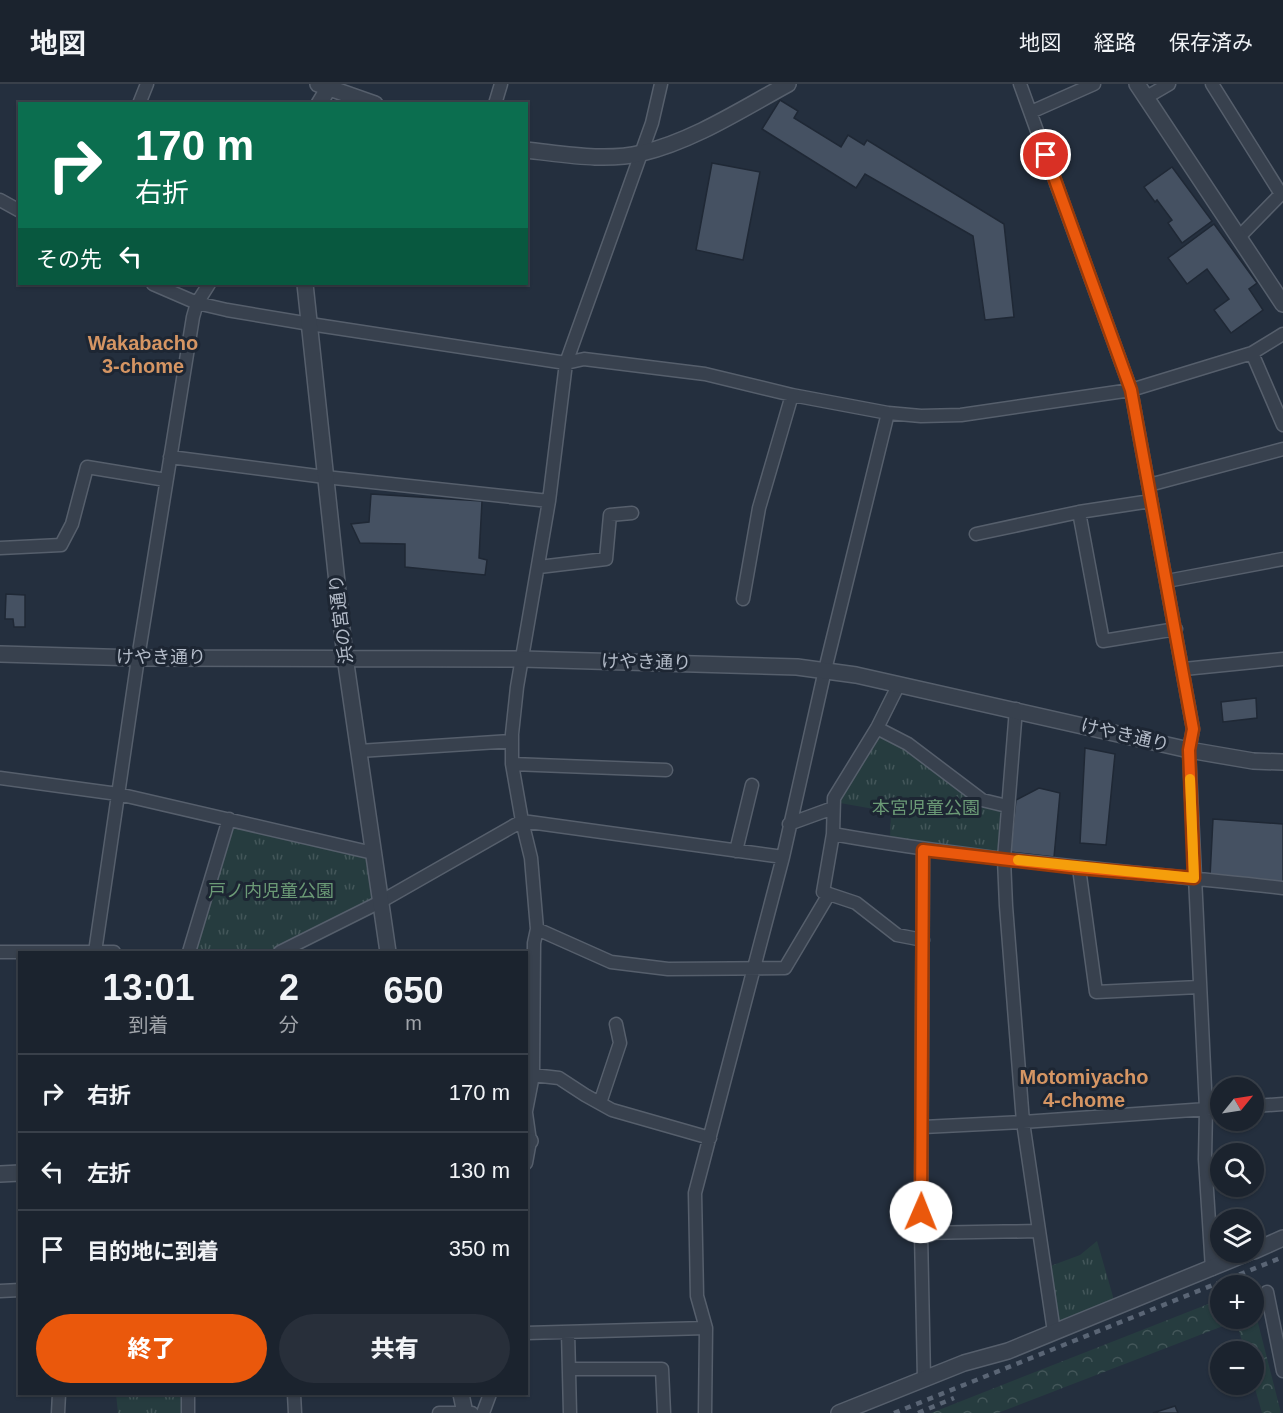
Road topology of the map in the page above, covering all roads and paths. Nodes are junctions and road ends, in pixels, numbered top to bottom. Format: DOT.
graph roads {
  1 [pos="147,84"];
  2 [pos="501,84"];
  3 [pos="661,84"];
  4 [pos="788,84"];
  5 [pos="1020,84"];
  6 [pos="1094,84"];
  7 [pos="1137,84"];
  8 [pos="1169,84"];
  9 [pos="1212,84"];
  10 [pos="326,85"];
  11 [pos="1145,98"];
  12 [pos="140,102"];
  13 [pos="320,102"];
  14 [pos="370,102"];
  15 [pos="496,102"];
  16 [pos="1031,112"];
  17 [pos="528,150"];
  18 [pos="641,153"];
  19 [pos="1282,193"];
  20 [pos="0,201"];
  21 [pos="18,211"];
  22 [pos="1238,238"];
  23 [pos="155,285"];
  24 [pos="207,285"];
  25 [pos="305,285"];
  26 [pos="197,303"];
  27 [pos="1283,304"];
  28 [pos="310,324"];
  29 [pos="1283,334"];
  30 [pos="1252,353"];
  31 [pos="566,363"];
  32 [pos="1131,390"];
  33 [pos="792,394"];
  34 [pos="888,413"];
  35 [pos="1283,425"];
  36 [pos="1283,448"];
  37 [pos="170,457"];
  38 [pos="325,477"];
  39 [pos="166,480"];
  40 [pos="1149,485"];
  41 [pos="549,501"];
  42 [pos="1151,501"];
  43 [pos="1079,512"];
  44 [pos="632,513"];
  45 [pos="976,534"];
  46 [pos="0,548"];
  47 [pos="1283,560"];
  48 [pos="538,567"];
  49 [pos="1167,581"];
  50 [pos="743,599"];
  51 [pos="1176,629"];
  52 [pos="0,654"];
  53 [pos="138,657"];
  54 [pos="345,657"];
  55 [pos="522,659"];
  56 [pos="1283,659"];
  57 [pos="1184,669"];
  58 [pos="825,670"];
  59 [pos="899,684"];
  60 [pos="1016,709"];
  61 [pos="877,728"];
  62 [pos="512,741"];
  63 [pos="1189,750"];
  64 [pos="359,751"];
  65 [pos="1283,762"];
  66 [pos="512,764"];
  67 [pos="666,770"];
  68 [pos="0,778"];
  69 [pos="752,785"];
  70 [pos="118,794"];
  71 [pos="1006,806"];
  72 [pos="833,808"];
  73 [pos="229,819"];
  74 [pos="522,821"];
  75 [pos="789,824"];
  76 [pos="833,834"];
  77 [pos="923,850"];
  78 [pos="736,851"];
  79 [pos="373,853"];
  80 [pos="783,857"];
  81 [pos="1004,859"];
  82 [pos="1079,868"];
  83 [pos="1194,878"];
  84 [pos="1283,888"];
  85 [pos="829,894"];
  86 [pos="380,902"];
  87 [pos="537,929"];
  88 [pos="923,940"];
  89 [pos="534,943"];
  90 [pos="95,951"];
  91 [pos="189,951"];
  92 [pos="282,951"];
  93 [pos="388,951"];
  94 [pos="523,951"];
  95 [pos="0,952"];
  96 [pos="18,952"];
  97 [pos="754,969"];
  98 [pos="1199,987"];
  99 [pos="616,1024"];
  100 [pos="530,1047"];
  101 [pos="533,1075"];
  102 [pos="528,1101"];
  103 [pos="600,1103"];
  104 [pos="1283,1104"];
  105 [pos="1264,1105"];
  106 [pos="1206,1109"];
  107 [pos="1210,1109"];
  108 [pos="1023,1122"];
  109 [pos="923,1127"];
  110 [pos="710,1138"];
  111 [pos="18,1173"];
  112 [pos="0,1174"];
  113 [pos="1039,1231"];
  114 [pos="921,1233"];
  115 [pos="1283,1238"];
  116 [pos="1264,1247"];
  117 [pos="1225,1263"];
  118 [pos="1212,1269"];
  119 [pos="18,1290"];
  120 [pos="0,1291"];
  121 [pos="1267,1292"];
  122 [pos="706,1328"];
  123 [pos="568,1332"];
  124 [pos="1054,1332"];
  125 [pos="528,1333"];
  126 [pos="569,1369"];
  127 [pos="1283,1371"];
  128 [pos="924,1379"];
  129 [pos="59,1395"];
  130 [pos="188,1395"];
  131 [pos="294,1395"];
  132 [pos="461,1395"];
  133 [pos="490,1395"];
  134 [pos="58,1413"];
  135 [pos="188,1413"];
  136 [pos="295,1413"];
  137 [pos="439,1413"];
  138 [pos="467,1413"];
  139 [pos="483,1413"];
  140 [pos="570,1413"];
  141 [pos="664,1413"];
  142 [pos="705,1413"];
  143 [pos="839,1413"];
  1 -- 12 [label="street"];
  2 -- 15 [label="street"];
  3 -- 18 [label="street"];
  4 -- 18 [label="street"];
  5 -- 16 [label="street"];
  6 -- 16 [label="street"];
  7 -- 11 [label="street"];
  8 -- 11 [label="street"];
  9 -- 19 [label="street"];
  10 -- 13 [label="street"];
  10 -- 14 [label="street"];
  11 -- 22 [label="street"];
  16 -- 32 [label="street"];
  17 -- 18 [label="street"];
  18 -- 31 [label="street"];
  19 -- 22 [label="street"];
  20 -- 21 [label="street"];
  22 -- 27 [label="street"];
  23 -- 26 [label="street"];
  24 -- 26 [label="street"];
  25 -- 28 [label="street, 浜の宮通り"];
  26 -- 28 [label="street"];
  26 -- 37 [label="street"];
  28 -- 31 [label="street"];
  28 -- 38 [label="street, 浜の宮通り"];
  29 -- 30 [label="street"];
  30 -- 32 [label="street"];
  30 -- 35 [label="street"];
  31 -- 33 [label="street"];
  31 -- 41 [label="street"];
  32 -- 34 [label="street"];
  32 -- 40 [label="street"];
  33 -- 34 [label="street"];
  33 -- 50 [label="street"];
  34 -- 58 [label="street"];
  36 -- 40 [label="street"];
  37 -- 38 [label="street"];
  37 -- 39 [label="street"];
  38 -- 41 [label="street"];
  38 -- 54 [label="street, 浜の宮通り"];
  39 -- 46 [label="street"];
  39 -- 53 [label="street"];
  40 -- 42 [label="street"];
  41 -- 48 [label="street"];
  42 -- 43 [label="street"];
  42 -- 49 [label="street"];
  43 -- 45 [label="street"];
  43 -- 51 [label="street"];
  44 -- 48 [label="street"];
  47 -- 49 [label="street"];
  48 -- 55 [label="street"];
  49 -- 51 [label="street"];
  51 -- 57 [label="street"];
  52 -- 53 [label="street, けやき通り"];
  53 -- 54 [label="street, けやき通り"];
  53 -- 70 [label="street"];
  54 -- 55 [label="street, けやき通り"];
  54 -- 64 [label="street, 浜の宮通り"];
  55 -- 58 [label="street, けやき通り"];
  55 -- 62 [label="street"];
  56 -- 57 [label="street"];
  57 -- 63 [label="street"];
  58 -- 59 [label="street, けやき通り"];
  58 -- 75 [label="street"];
  59 -- 60 [label="street, けやき通り"];
  59 -- 61 [label="street"];
  60 -- 63 [label="street, けやき通り"];
  60 -- 71 [label="street"];
  61 -- 71 [label="street"];
  61 -- 72 [label="street"];
  62 -- 64 [label="street"];
  62 -- 66 [label="street"];
  63 -- 65 [label="street, けやき通り"];
  63 -- 83 [label="street"];
  64 -- 79 [label="street, 浜の宮通り"];
  66 -- 67 [label="street"];
  66 -- 74 [label="street"];
  68 -- 70 [label="street"];
  69 -- 78 [label="street"];
  70 -- 73 [label="street"];
  70 -- 90 [label="street"];
  71 -- 81 [label="street"];
  72 -- 75 [label="street"];
  72 -- 76 [label="street"];
  73 -- 79 [label="street"];
  73 -- 91 [label="street"];
  74 -- 78 [label="street"];
  74 -- 86 [label="street"];
  74 -- 87 [label="street"];
  75 -- 80 [label="street"];
  76 -- 77 [label="street"];
  76 -- 85 [label="street"];
  77 -- 81 [label="street"];
  77 -- 88 [label="street"];
  78 -- 80 [label="street"];
  79 -- 86 [label="street, 浜の宮通り"];
  80 -- 97 [label="street"];
  81 -- 82 [label="street"];
  81 -- 108 [label="street"];
  82 -- 83 [label="street"];
  82 -- 98 [label="street"];
  83 -- 84 [label="street"];
  83 -- 98 [label="street"];
  85 -- 88 [label="street"];
  85 -- 97 [label="street"];
  86 -- 92 [label="street"];
  86 -- 93 [label="street, 浜の宮通り"];
  87 -- 89 [label="street"];
  87 -- 97 [label="street"];
  88 -- 109 [label="street"];
  89 -- 94 [label="street"];
  89 -- 100 [label="street"];
  95 -- 96 [label="street"];
  97 -- 110 [label="street"];
  98 -- 106 [label="street"];
  99 -- 103 [label="street"];
  100 -- 101 [label="street"];
  101 -- 102 [label="street"];
  101 -- 103 [label="street"];
  103 -- 110 [label="street"];
  104 -- 105 [label="street"];
  106 -- 107 [label="street"];
  106 -- 108 [label="street"];
  106 -- 118 [label="street"];
  108 -- 109 [label="street"];
  108 -- 113 [label="street"];
  109 -- 114 [label="street"];
  110 -- 122 [label="street"];
  111 -- 112 [label="street"];
  113 -- 114 [label="street"];
  113 -- 124 [label="street"];
  114 -- 128 [label="street"];
  115 -- 116 [label="street"];
  117 -- 118 [label="street"];
  118 -- 124 [label="street"];
  119 -- 120 [label="street"];
  121 -- 127 [label="street"];
  122 -- 123 [label="street"];
  122 -- 142 [label="street"];
  123 -- 125 [label="street"];
  123 -- 126 [label="street"];
  124 -- 128 [label="street"];
  126 -- 140 [label="street"];
  126 -- 141 [label="street"];
  128 -- 143 [label="street"];
  129 -- 134 [label="street"];
  130 -- 135 [label="street"];
  131 -- 136 [label="street"];
  132 -- 138 [label="street"];
  133 -- 139 [label="street"];
  137 -- 138 [label="street"];
}
